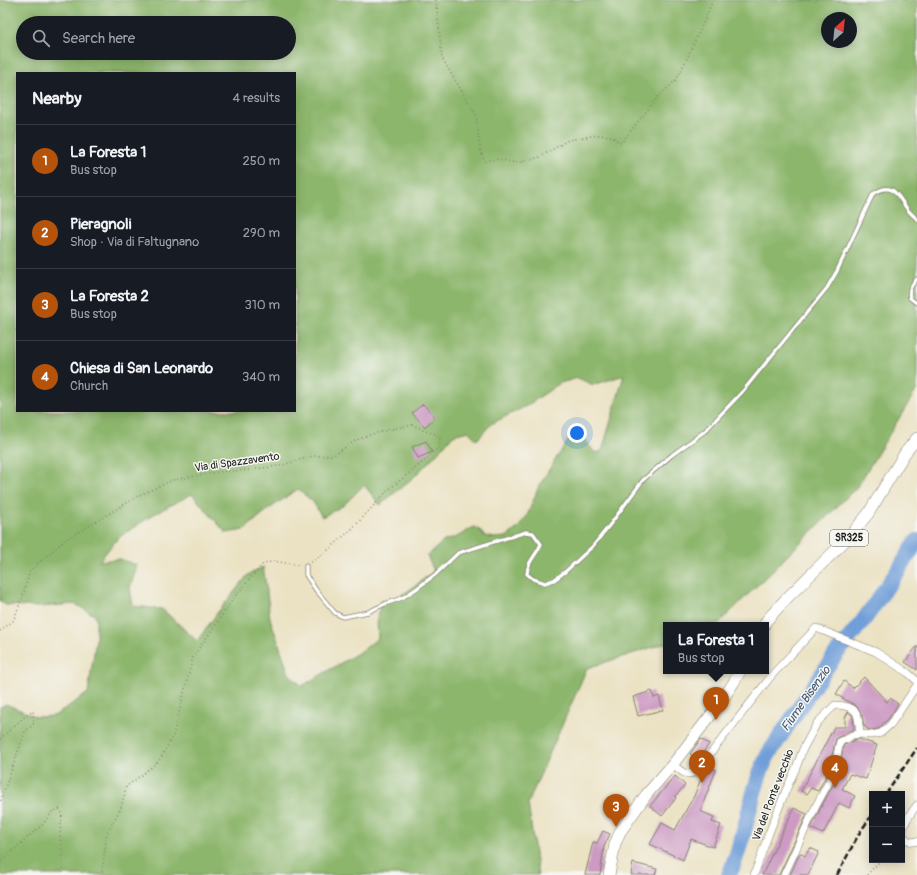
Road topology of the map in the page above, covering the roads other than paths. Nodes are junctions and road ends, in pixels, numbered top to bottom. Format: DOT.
graph roads {
  1 [pos="917,219"];
  2 [pos="917,279"];
  3 [pos="917,302"];
  4 [pos="917,438"];
  5 [pos="306,566"];
  6 [pos="766,622"];
  7 [pos="738,674"];
  8 [pos="917,681"];
  9 [pos="917,685"];
  10 [pos="860,734"];
  11 [pos="673,764"];
  12 [pos="917,805"];
  13 [pos="917,841"];
  14 [pos="609,875"];
  15 [pos="754,875"];
  16 [pos="784,875"];
  1 -- 5 [label="lane"];
  2 -- 3 [label="lane"];
  4 -- 6 [label="main road, SR325"];
  7 -- 11 [label="main road"];
  8 -- 11 [label="street"];
  9 -- 10 [label="street"];
  10 -- 15 [label="street, Via del Ponte vecchio"];
  10 -- 16 [label="street"];
  11 -- 14 [label="main road"];
  12 -- 13 [label="street"];
}
